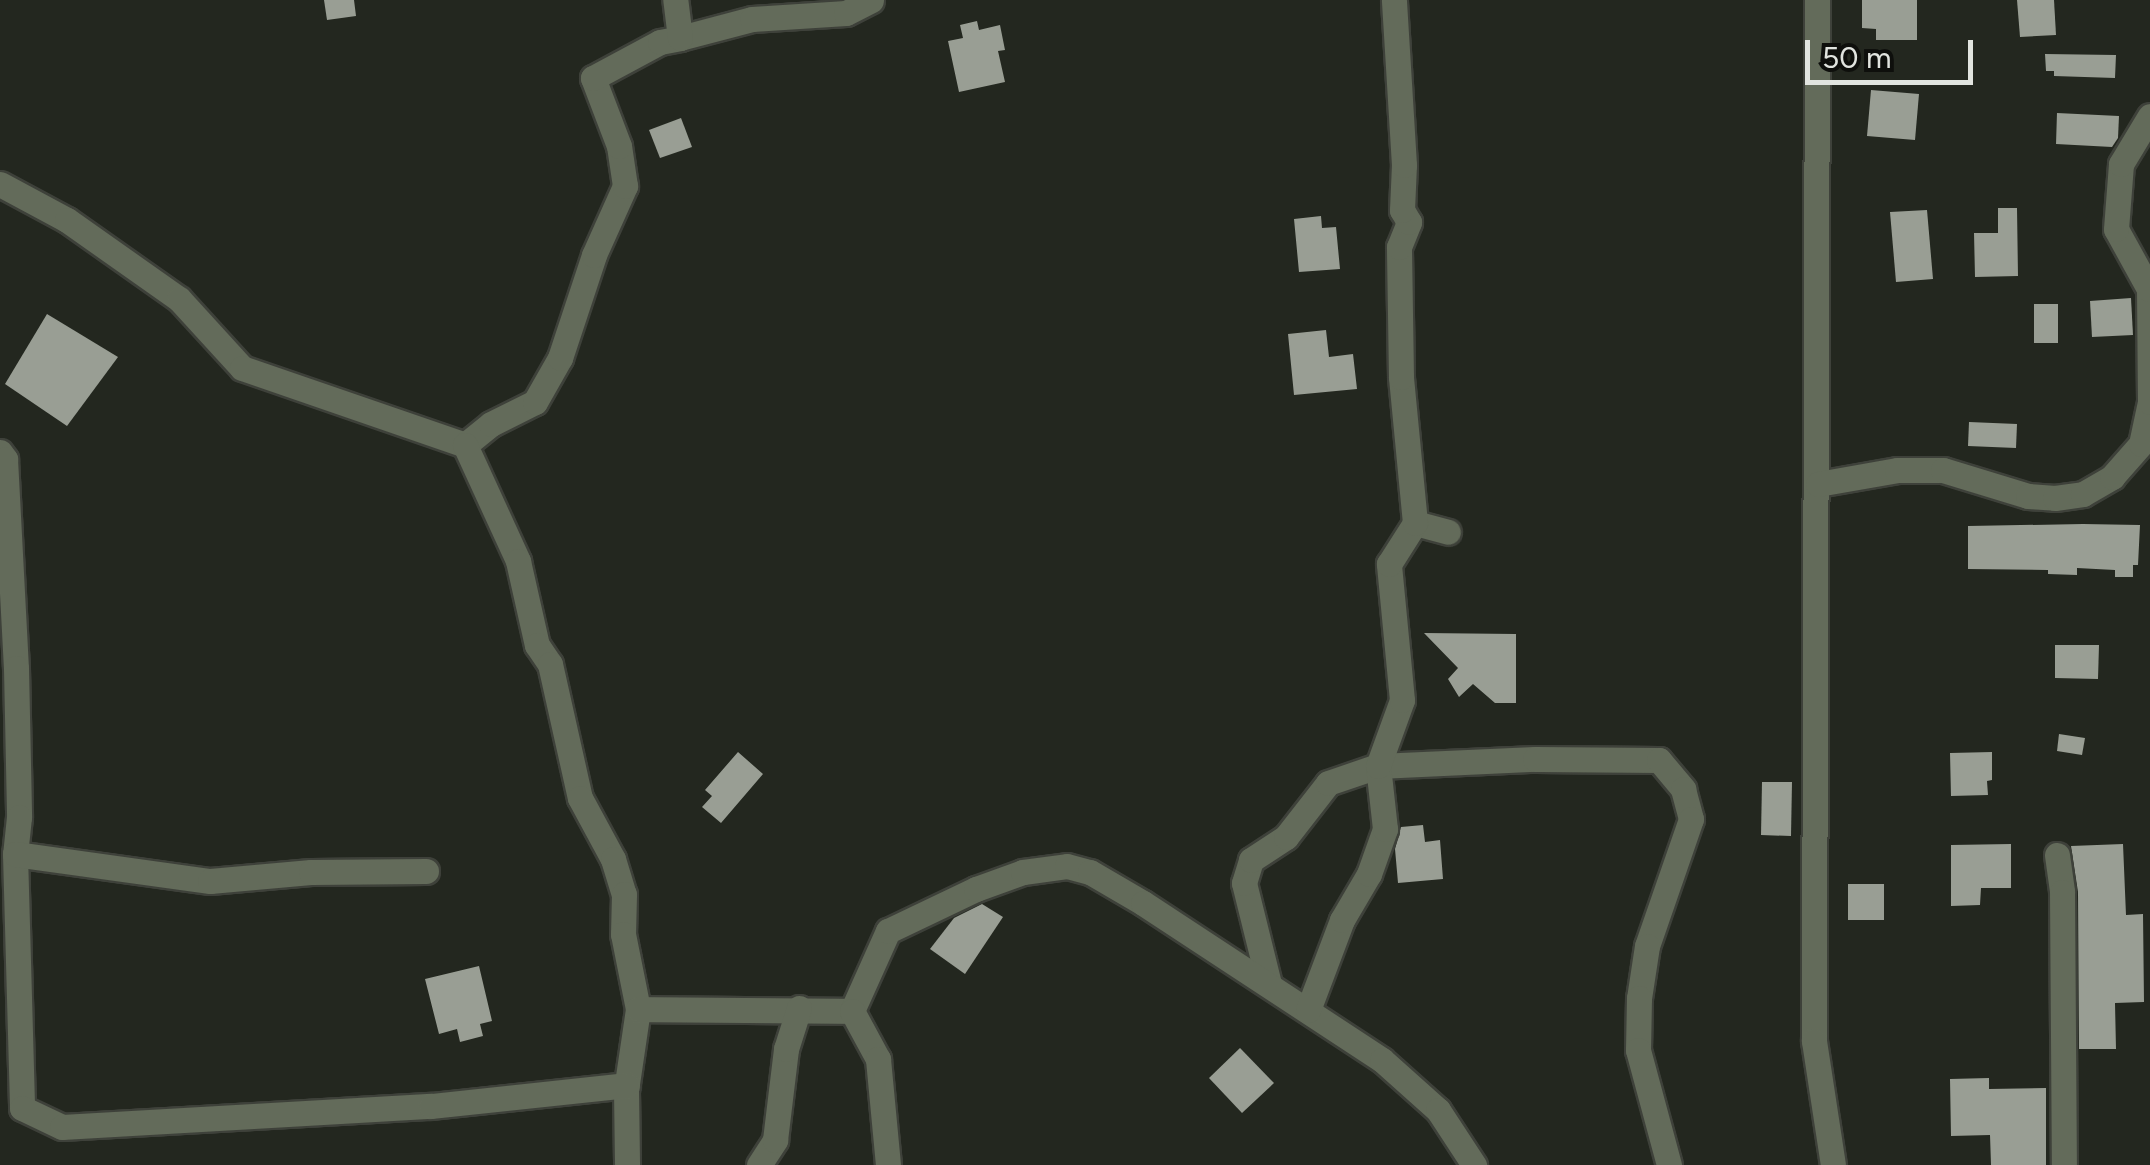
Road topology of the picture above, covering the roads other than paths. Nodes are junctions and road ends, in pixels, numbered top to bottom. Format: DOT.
graph roads {
  1 [pos="675,0"];
  2 [pos="871,0"];
  3 [pos="1394,0"];
  4 [pos="1816,0"];
  5 [pos="680,38"];
  6 [pos="2150,116"];
  7 [pos="0,184"];
  8 [pos="465,445"];
  9 [pos="0,452"];
  10 [pos="1818,484"];
  11 [pos="1416,523"];
  12 [pos="1448,532"];
  13 [pos="1378,766"];
  14 [pos="15,854"];
  15 [pos="2057,855"];
  16 [pos="426,871"];
  17 [pos="1270,984"];
  18 [pos="799,1008"];
  19 [pos="638,1009"];
  20 [pos="1308,1010"];
  21 [pos="852,1011"];
  22 [pos="627,1085"];
  23 [pos="627,1165"];
  24 [pos="760,1165"];
  25 [pos="888,1165"];
  26 [pos="1474,1165"];
  27 [pos="1669,1165"];
  28 [pos="1833,1165"];
  29 [pos="2064,1165"];
  1 -- 5 [label="street"];
  2 -- 5 [label="street"];
  3 -- 11 [label="street"];
  4 -- 10 [label="street"];
  5 -- 8 [label="street"];
  6 -- 10 [label="street"];
  7 -- 8 [label="street"];
  8 -- 19 [label="street"];
  9 -- 14 [label="street"];
  10 -- 28 [label="street"];
  11 -- 12 [label="street"];
  11 -- 13 [label="street"];
  13 -- 17 [label="street"];
  13 -- 20 [label="street"];
  13 -- 27 [label="street"];
  14 -- 16 [label="street"];
  14 -- 22 [label="street"];
  15 -- 29 [label="street"];
  17 -- 20 [label="street"];
  17 -- 21 [label="street"];
  18 -- 19 [label="street"];
  18 -- 21 [label="street"];
  18 -- 24 [label="street"];
  19 -- 22 [label="street"];
  20 -- 26 [label="street"];
  21 -- 25 [label="street"];
  22 -- 23 [label="street"];
}
